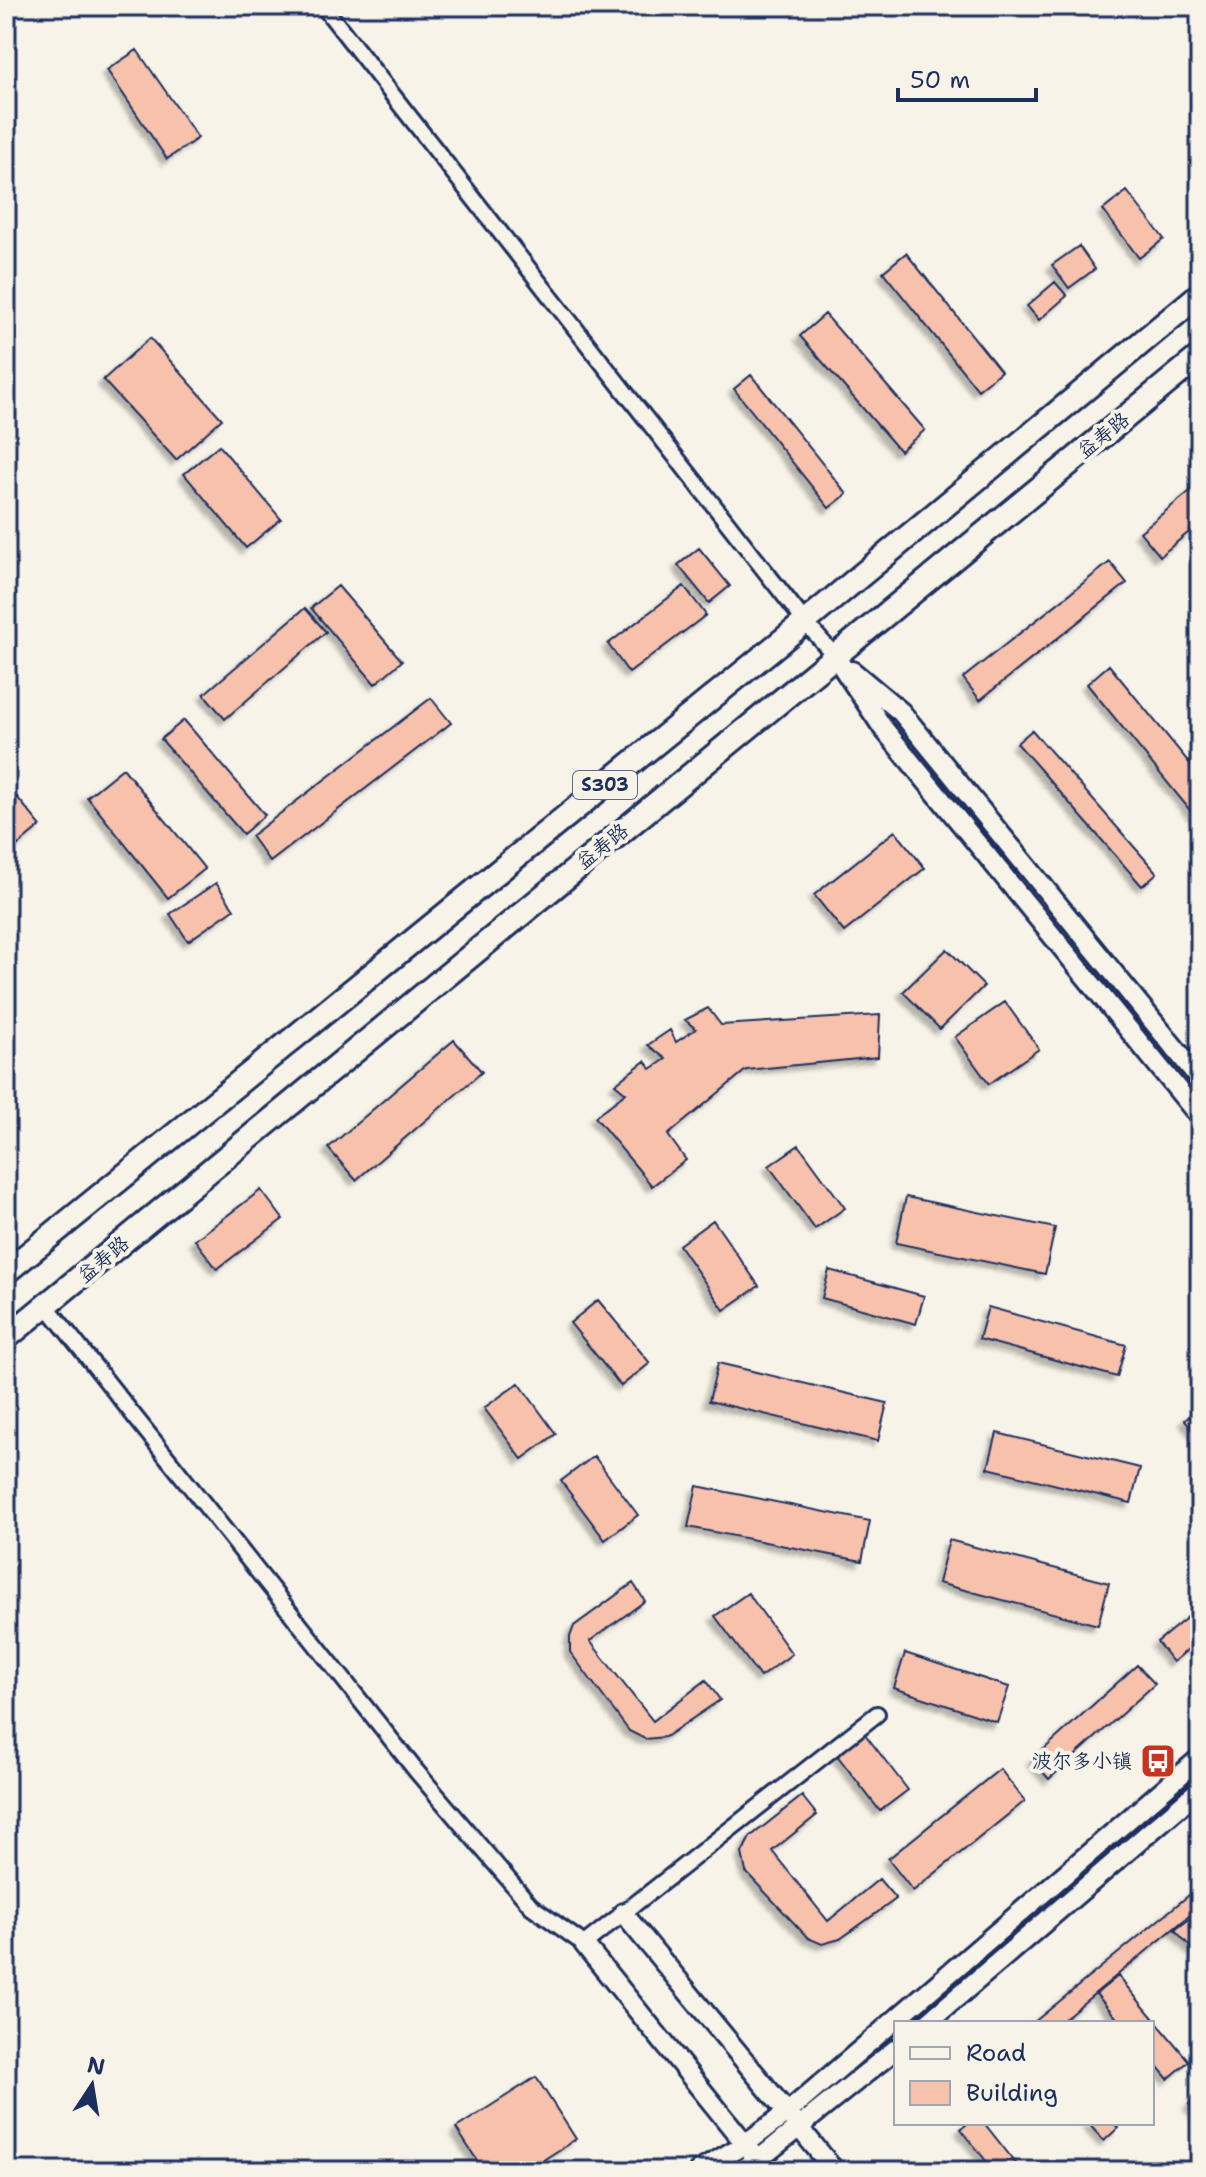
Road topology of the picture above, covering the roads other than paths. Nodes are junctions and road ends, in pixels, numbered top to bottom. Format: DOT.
graph roads {
  1 [pos="323,6"];
  2 [pos="1200,294"];
  3 [pos="1200,356"];
  4 [pos="805,622"];
  5 [pos="835,656"];
  6 [pos="1200,1079"];
  7 [pos="1200,1117"];
  8 [pos="6,1272"];
  9 [pos="46,1305"];
  10 [pos="6,1338"];
  11 [pos="877,1714"];
  12 [pos="1200,1758"];
  13 [pos="1200,1789"];
  14 [pos="623,1913"];
  15 [pos="584,1944"];
  16 [pos="929,2021"];
  17 [pos="894,2051"];
  18 [pos="788,2112"];
  19 [pos="800,2127"];
  20 [pos="745,2144"];
  21 [pos="763,2165"];
  22 [pos="699,2171"];
  23 [pos="739,2171"];
  24 [pos="835,2171"];
  1 -- 4 [label="street"];
  2 -- 4 [label="main road, S303"];
  3 -- 5 [label="main road, 益寿路 / S303"];
  4 -- 5 [label="street"];
  4 -- 8 [label="main road, S303"];
  5 -- 6 [label="street"];
  5 -- 7 [label="street"];
  5 -- 9 [label="main road, 益寿路 / S303"];
  9 -- 10 [label="main road, 益寿路 / S303"];
  9 -- 15 [label="street"];
  11 -- 14 [label="street"];
  12 -- 18 [label="street"];
  13 -- 16 [label="street"];
  14 -- 15 [label="street"];
  14 -- 18 [label="street"];
  15 -- 20 [label="street"];
  17 -- 19 [label="street"];
  18 -- 19 [label="street"];
  18 -- 20 [label="street"];
  19 -- 21 [label="street"];
  19 -- 24 [label="street"];
  20 -- 21 [label="street"];
  20 -- 22 [label="street"];
  21 -- 23 [label="street"];
}
